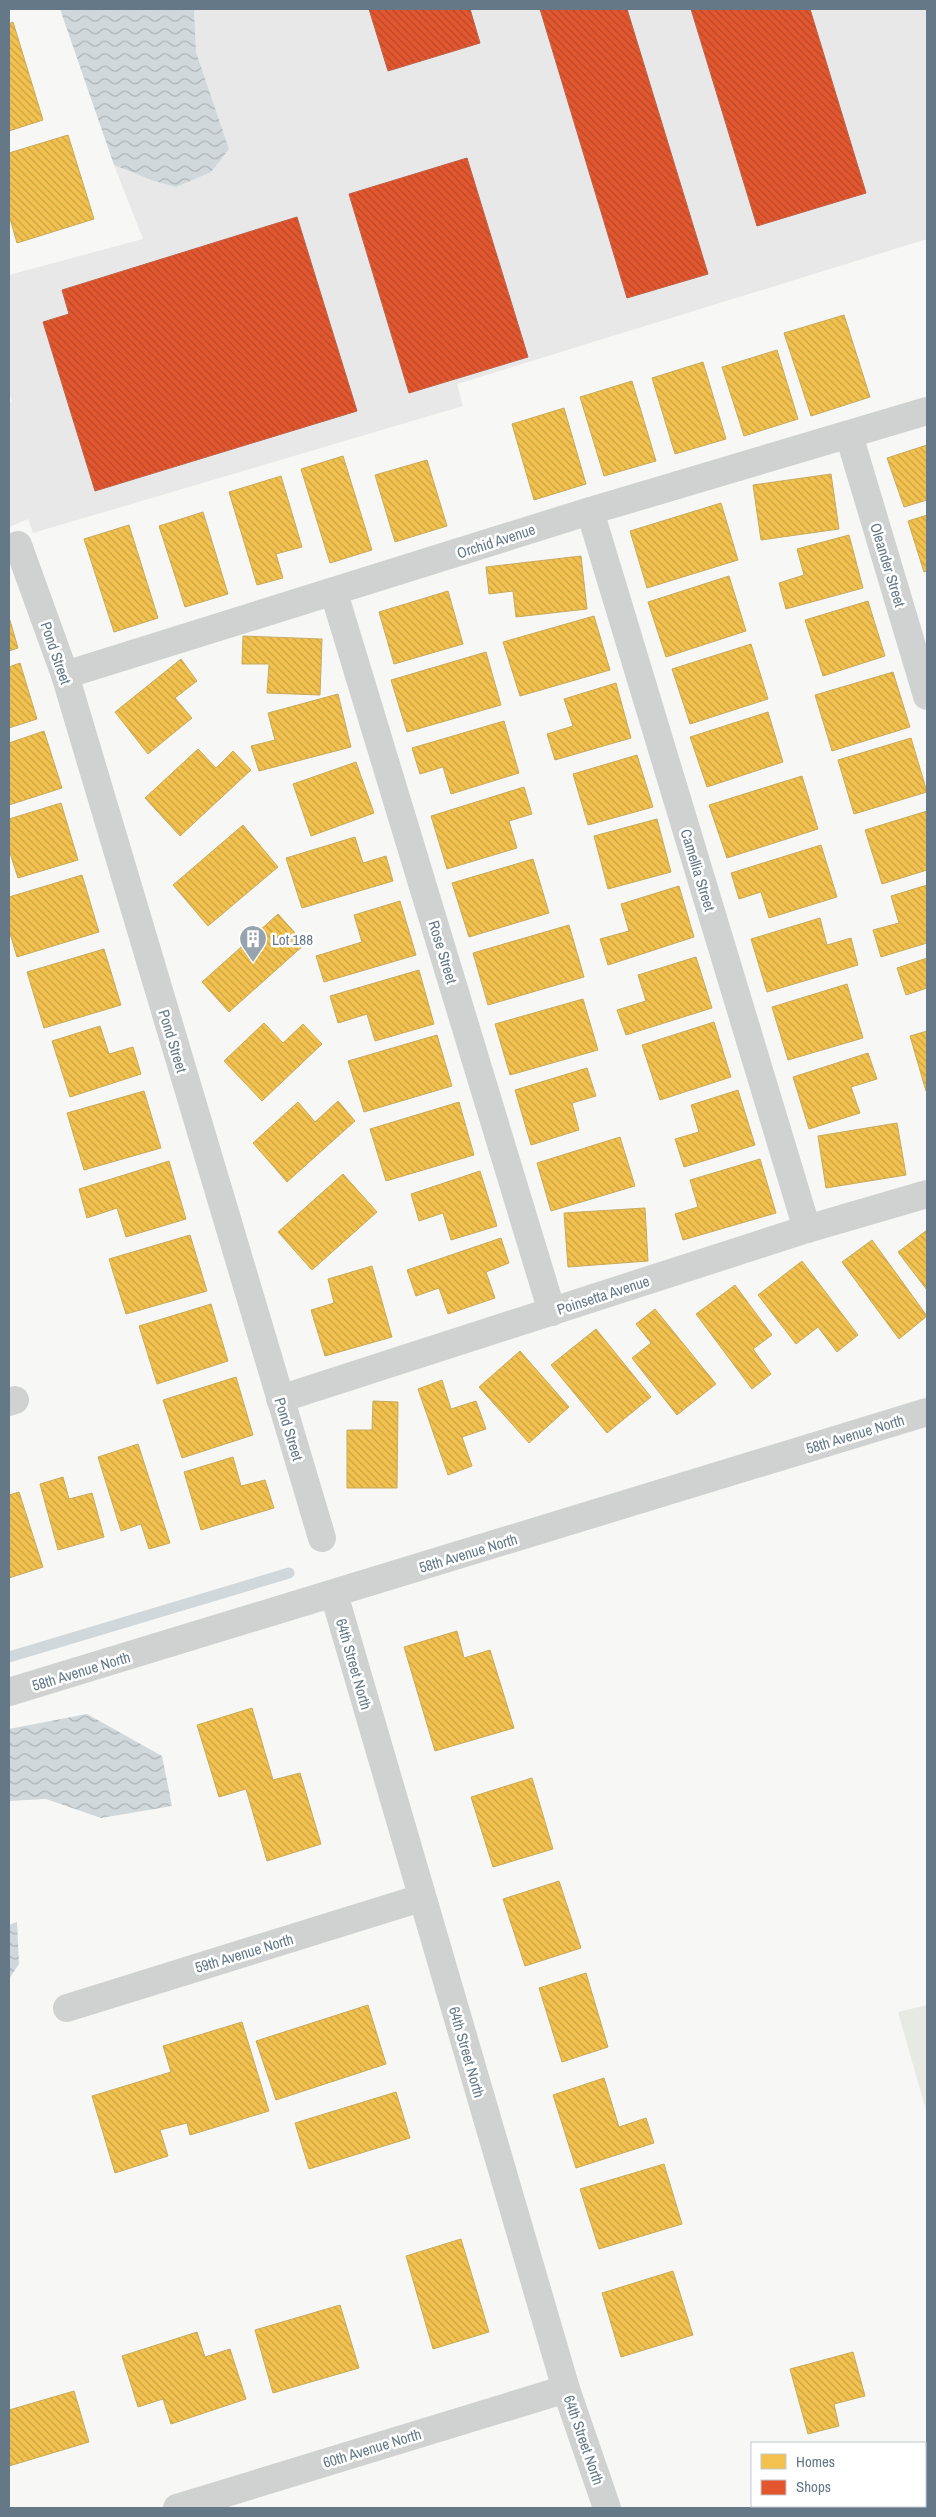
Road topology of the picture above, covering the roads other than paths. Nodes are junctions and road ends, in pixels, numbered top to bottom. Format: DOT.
graph roads {
  1 [pos="927,411"];
  2 [pos="849,435"];
  3 [pos="590,511"];
  4 [pos="18,545"];
  5 [pos="334,592"];
  6 [pos="65,675"];
  7 [pos="927,696"];
  8 [pos="927,1194"];
  9 [pos="807,1229"];
  10 [pos="552,1312"];
  11 [pos="280,1399"];
  12 [pos="927,1412"];
  13 [pos="322,1538"];
  14 [pos="334,1594"];
  15 [pos="9,1692"];
  16 [pos="421,1898"];
  17 [pos="67,2008"];
  18 [pos="566,2388"];
  19 [pos="177,2508"];
  20 [pos="607,2508"];
  1 -- 2 [label="street, Orchid Avenue"];
  2 -- 3 [label="street, Orchid Avenue"];
  2 -- 7 [label="street, Oleander Street"];
  3 -- 5 [label="street, Orchid Avenue"];
  3 -- 9 [label="street, Camellia Street"];
  4 -- 6 [label="street, Pond Street"];
  5 -- 6 [label="street, Orchid Avenue"];
  5 -- 10 [label="street, Rose Street"];
  6 -- 11 [label="street, Pond Street"];
  8 -- 9 [label="street, Poinsetta Avenue"];
  9 -- 10 [label="street, Poinsetta Avenue"];
  10 -- 11 [label="street, Poinsetta Avenue"];
  11 -- 13 [label="street, Pond Street"];
  12 -- 14 [label="street, 58th Avenue North"];
  14 -- 15 [label="street, 58th Avenue North"];
  14 -- 16 [label="street, 64th Street North"];
  16 -- 17 [label="street, 59th Avenue North"];
  16 -- 18 [label="street, 64th Street North"];
  18 -- 19 [label="street, 60th Avenue North"];
  18 -- 20 [label="street, 64th Street North"];
}
